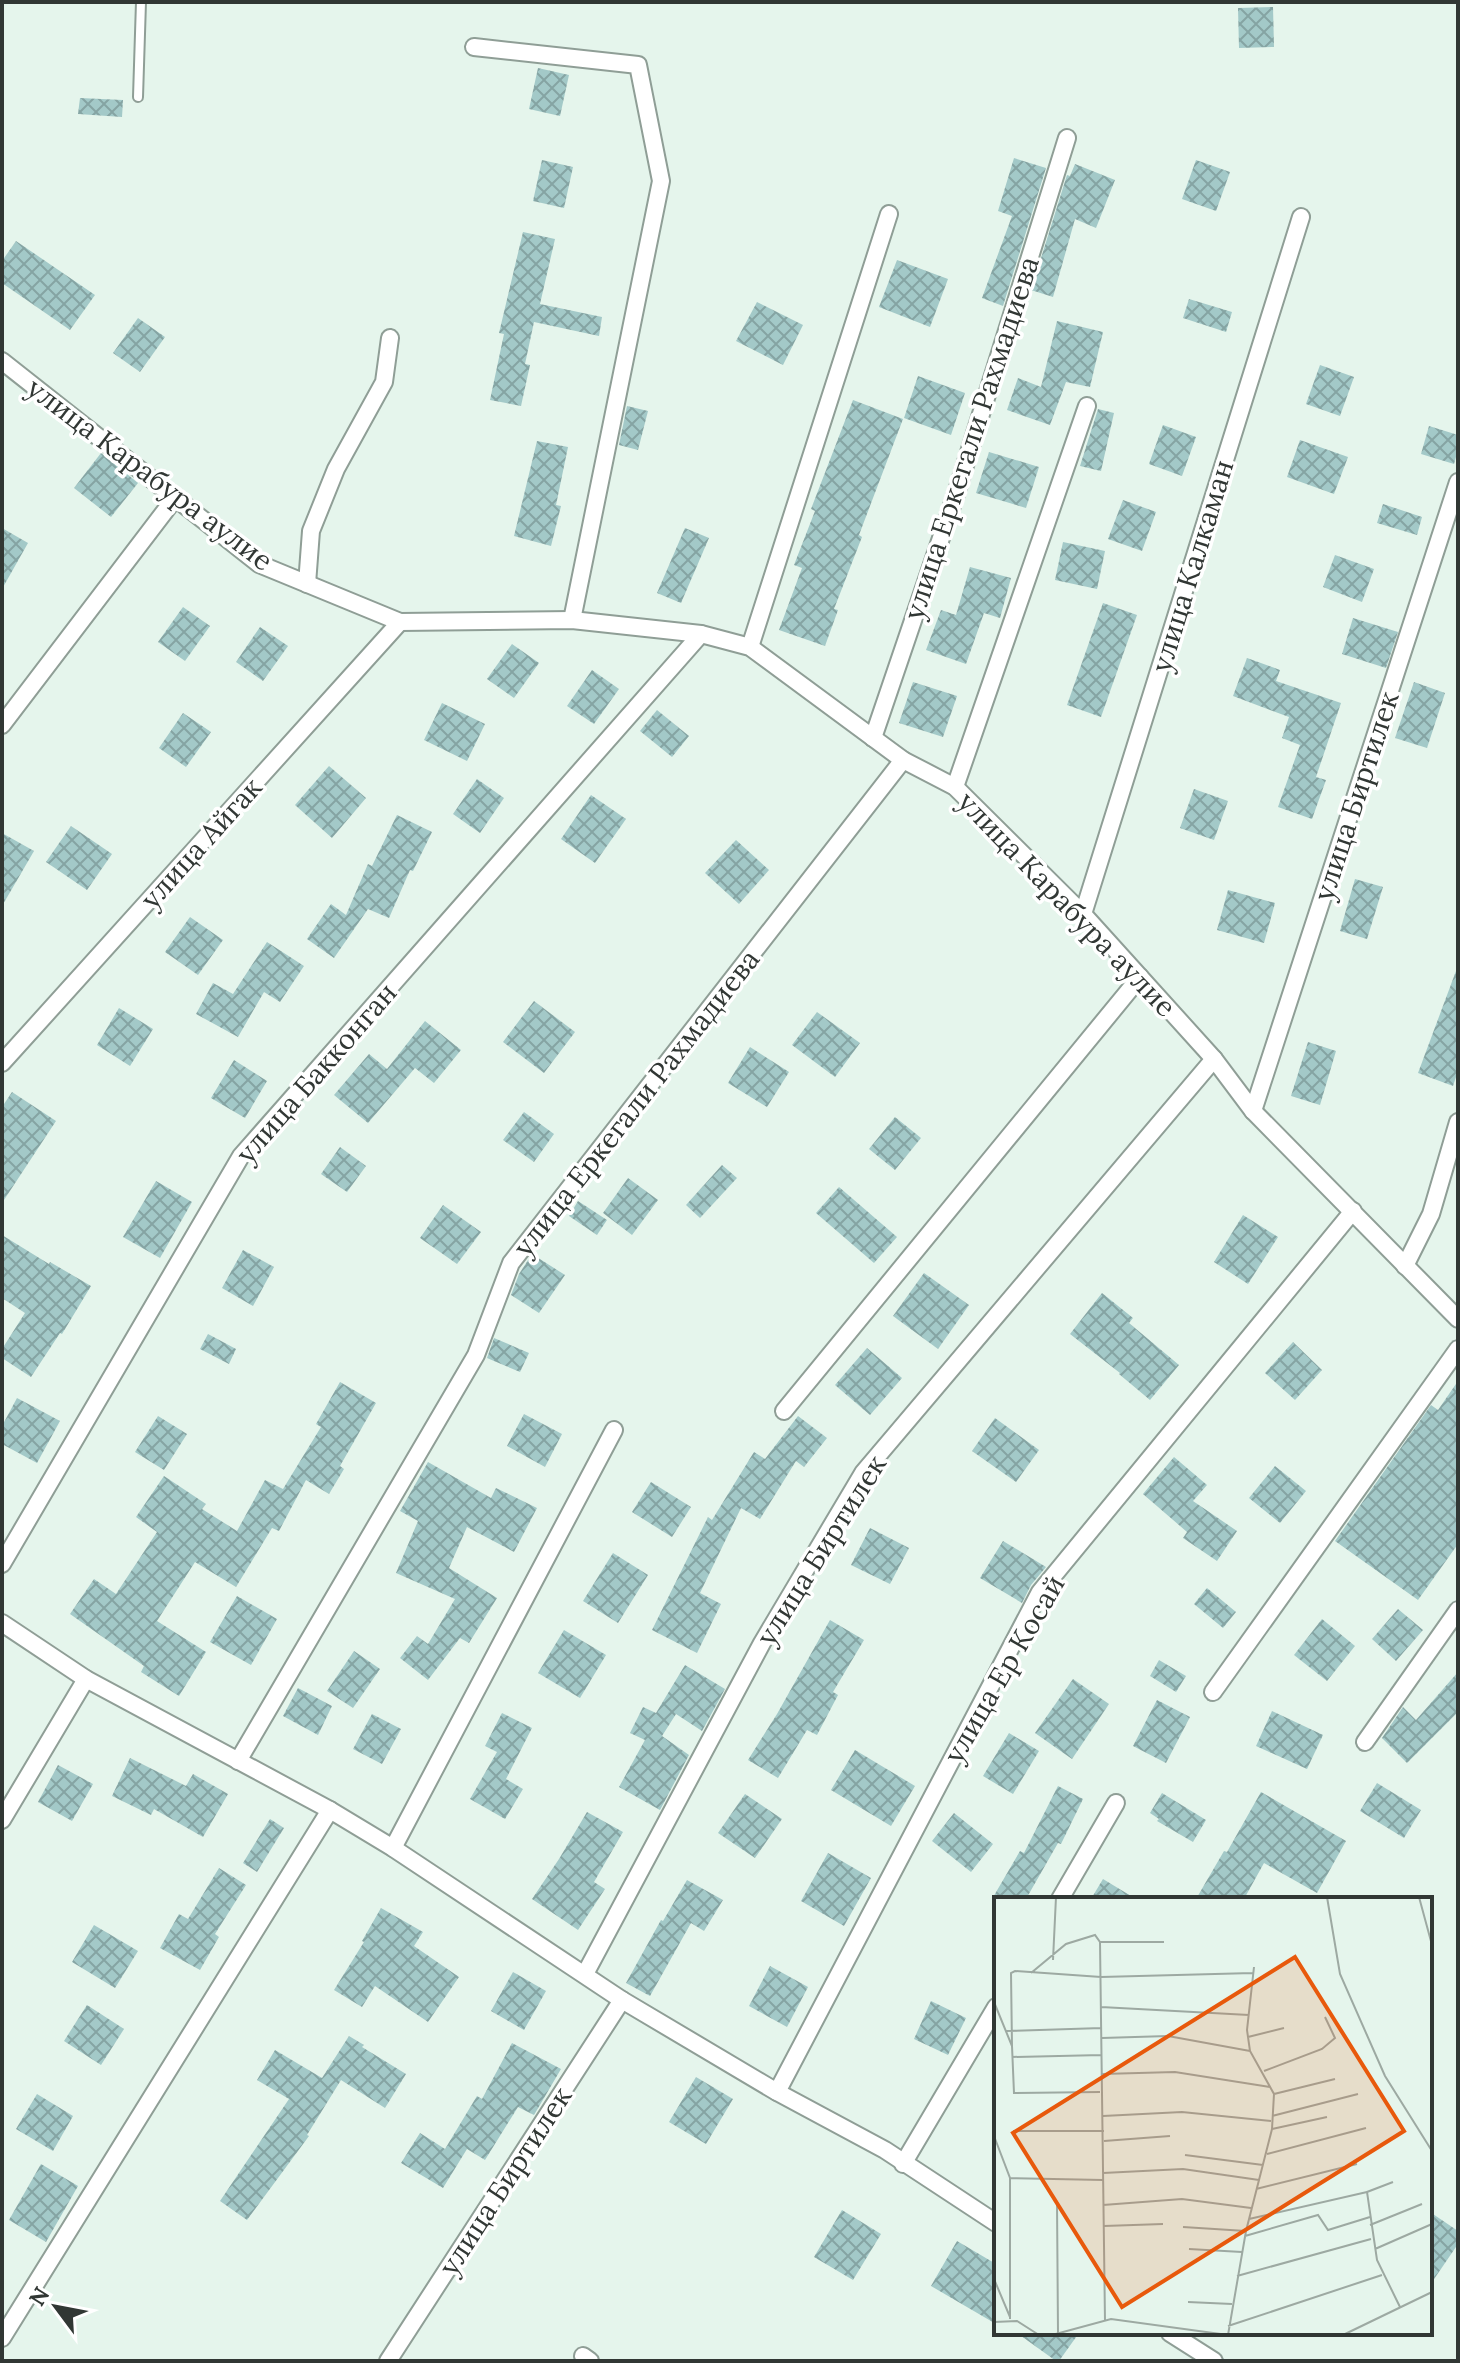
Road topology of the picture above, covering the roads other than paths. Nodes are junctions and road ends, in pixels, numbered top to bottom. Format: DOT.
graph roads {
  1 [pos="141,2"];
  2 [pos="474,47"];
  3 [pos="138,97"];
  4 [pos="1067,138"];
  5 [pos="889,214"];
  6 [pos="1301,217"];
  7 [pos="390,338"];
  8 [pos="2,361"];
  9 [pos="1087,406"];
  10 [pos="1458,482"];
  11 [pos="175,498"];
  12 [pos="307,584"];
  13 [pos="572,620"];
  14 [pos="400,622"];
  15 [pos="701,634"];
  16 [pos="750,647"];
  17 [pos="2,725"];
  18 [pos="873,738"];
  19 [pos="903,760"];
  20 [pos="955,787"];
  21 [pos="1083,914"];
  22 [pos="1140,977"];
  23 [pos="1214,1059"];
  24 [pos="2,1063"];
  25 [pos="1253,1111"];
  26 [pos="1458,1122"];
  27 [pos="1353,1211"];
  28 [pos="1405,1266"];
  29 [pos="1458,1319"];
  30 [pos="1458,1349"];
  31 [pos="784,1411"];
  32 [pos="614,1430"];
  33 [pos="2,1564"];
  34 [pos="1458,1610"];
  35 [pos="2,1623"];
  36 [pos="86,1679"];
  37 [pos="1213,1692"];
  38 [pos="1365,1742"];
  39 [pos="238,1761"];
  40 [pos="1116,1803"];
  41 [pos="330,1810"];
  42 [pos="2,1820"];
  43 [pos="393,1848"];
  44 [pos="1061,1897"];
  45 [pos="585,1974"];
  46 [pos="622,2000"];
  47 [pos="994,2010"];
  48 [pos="777,2092"];
  49 [pos="903,2164"];
  50 [pos="994,2222"];
  51 [pos="1173,2335"];
  52 [pos="2,2338"];
  53 [pos="388,2361"];
  54 [pos="1214,2361"];
  1 -- 3 [label="lane"];
  2 -- 13 [label="street"];
  4 -- 18 [label="street, улица Еркегали Рахмадиева"];
  5 -- 16 [label="street"];
  6 -- 21 [label="street, улица Калкаман"];
  7 -- 12 [label="street"];
  8 -- 11 [label="street, улица Карабура аулие"];
  9 -- 20 [label="street"];
  10 -- 25 [label="street, улица Биртилек"];
  11 -- 12 [label="street, улица Карабура аулие"];
  11 -- 17 [label="street"];
  12 -- 14 [label="street, улица Карабура аулие"];
  13 -- 14 [label="street, улица Карабура аулие"];
  13 -- 15 [label="street, улица Карабура аулие"];
  14 -- 24 [label="street, улица Айгак"];
  15 -- 16 [label="street, улица Карабура аулие"];
  15 -- 33 [label="street, улица Бакконган"];
  16 -- 18 [label="street, улица Карабура аулие"];
  18 -- 19 [label="street, улица Карабура аулие"];
  19 -- 20 [label="street, улица Карабура аулие"];
  19 -- 39 [label="street, улица Еркегали Рахмадиева"];
  20 -- 21 [label="street, улица Карабура аулие"];
  21 -- 22 [label="street, улица Карабура аулие"];
  22 -- 23 [label="street, улица Карабура аулие"];
  22 -- 31 [label="street"];
  23 -- 25 [label="street, улица Карабура аулие"];
  23 -- 45 [label="street, улица Биртилек"];
  25 -- 27 [label="street, улица Карабура аулие"];
  26 -- 28 [label="street"];
  27 -- 28 [label="street, улица Карабура аулие"];
  27 -- 48 [label="street, улица Ер Косай"];
  28 -- 29 [label="street, улица Карабура аулие"];
  30 -- 37 [label="street"];
  32 -- 43 [label="street"];
  34 -- 38 [label="street"];
  35 -- 36 [label="street"];
  36 -- 39 [label="street"];
  36 -- 42 [label="street"];
  39 -- 41 [label="street"];
  40 -- 44 [label="street"];
  41 -- 43 [label="street"];
  41 -- 52 [label="street"];
  43 -- 45 [label="street"];
  45 -- 46 [label="street"];
  46 -- 48 [label="street"];
  46 -- 53 [label="street, улица Биртилек"];
  47 -- 49 [label="street"];
  48 -- 49 [label="street"];
  49 -- 50 [label="street"];
  51 -- 54 [label="street"];
}
